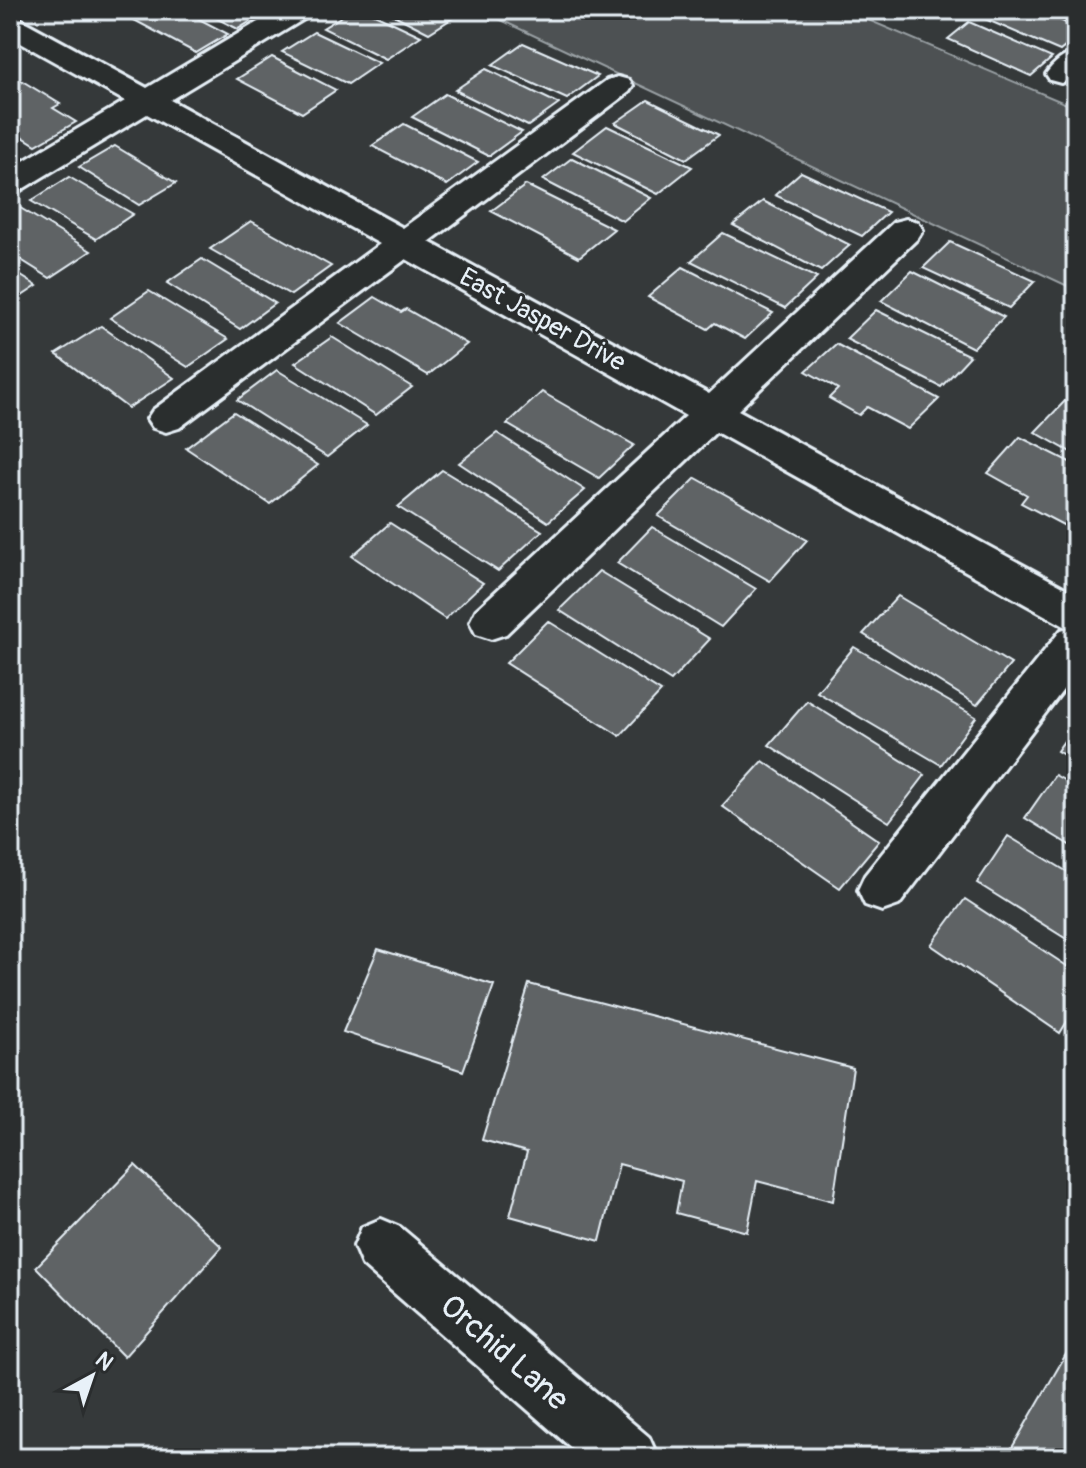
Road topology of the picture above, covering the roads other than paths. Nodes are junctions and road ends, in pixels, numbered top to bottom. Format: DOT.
graph roads {
  1 [pos="299,10"];
  2 [pos="24,24"];
  3 [pos="618,86"];
  4 [pos="148,100"];
  5 [pos="10,183"];
  6 [pos="906,230"];
  7 [pos="403,241"];
  8 [pos="711,412"];
  9 [pos="166,419"];
  10 [pos="1076,614"];
  11 [pos="491,622"];
  12 [pos="1076,642"];
  13 [pos="882,890"];
  14 [pos="381,1246"];
  15 [pos="628,1458"];
  1 -- 4 [label="street"];
  2 -- 4 [label="street, East Jasper Drive"];
  3 -- 7 [label="street"];
  4 -- 5 [label="street"];
  4 -- 7 [label="street, East Jasper Drive"];
  6 -- 8 [label="street"];
  7 -- 8 [label="street, East Jasper Drive"];
  7 -- 9 [label="street"];
  8 -- 10 [label="street, East Jasper Drive"];
  8 -- 11 [label="street"];
  12 -- 13 [label="street"];
  14 -- 15 [label="street, Orchid Lane"];
}
